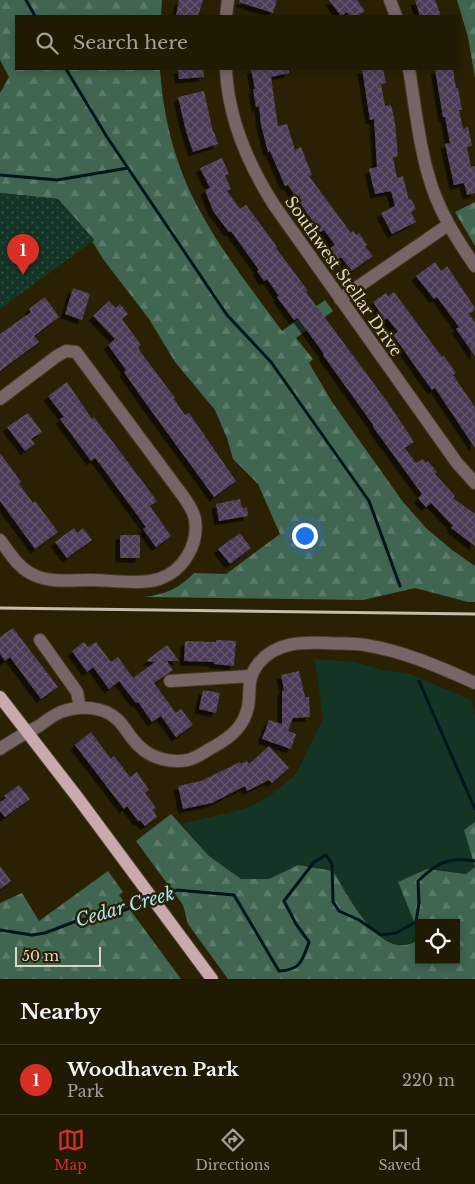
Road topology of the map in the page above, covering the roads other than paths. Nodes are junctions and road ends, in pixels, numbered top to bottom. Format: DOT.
graph roads {
  1 [pos="228,0"];
  2 [pos="390,0"];
  3 [pos="226,15"];
  4 [pos="396,15"];
  5 [pos="226,70"];
  6 [pos="409,70"];
  7 [pos="448,225"];
  8 [pos="475,266"];
  9 [pos="340,299"];
  10 [pos="0,399"];
  11 [pos="475,483"];
  12 [pos="0,540"];
  13 [pos="40,640"];
  14 [pos="251,676"];
  15 [pos="170,681"];
  16 [pos="475,683"];
  17 [pos="0,697"];
  18 [pos="80,708"];
  19 [pos="27,732"];
  20 [pos="0,749"];
  21 [pos="212,979"];
  1 -- 3 [label="street"];
  2 -- 4 [label="street"];
  5 -- 9 [label="street, Southwest Stellar Drive"];
  6 -- 7 [label="street"];
  7 -- 8 [label="street"];
  7 -- 9 [label="street"];
  9 -- 11 [label="street, Southwest Stellar Drive"];
  10 -- 12 [label="street"];
  13 -- 18 [label="street"];
  14 -- 15 [label="street"];
  14 -- 16 [label="street"];
  14 -- 18 [label="street"];
  17 -- 19 [label="main road"];
  18 -- 19 [label="street"];
  19 -- 20 [label="street"];
  19 -- 21 [label="main road"];
}
